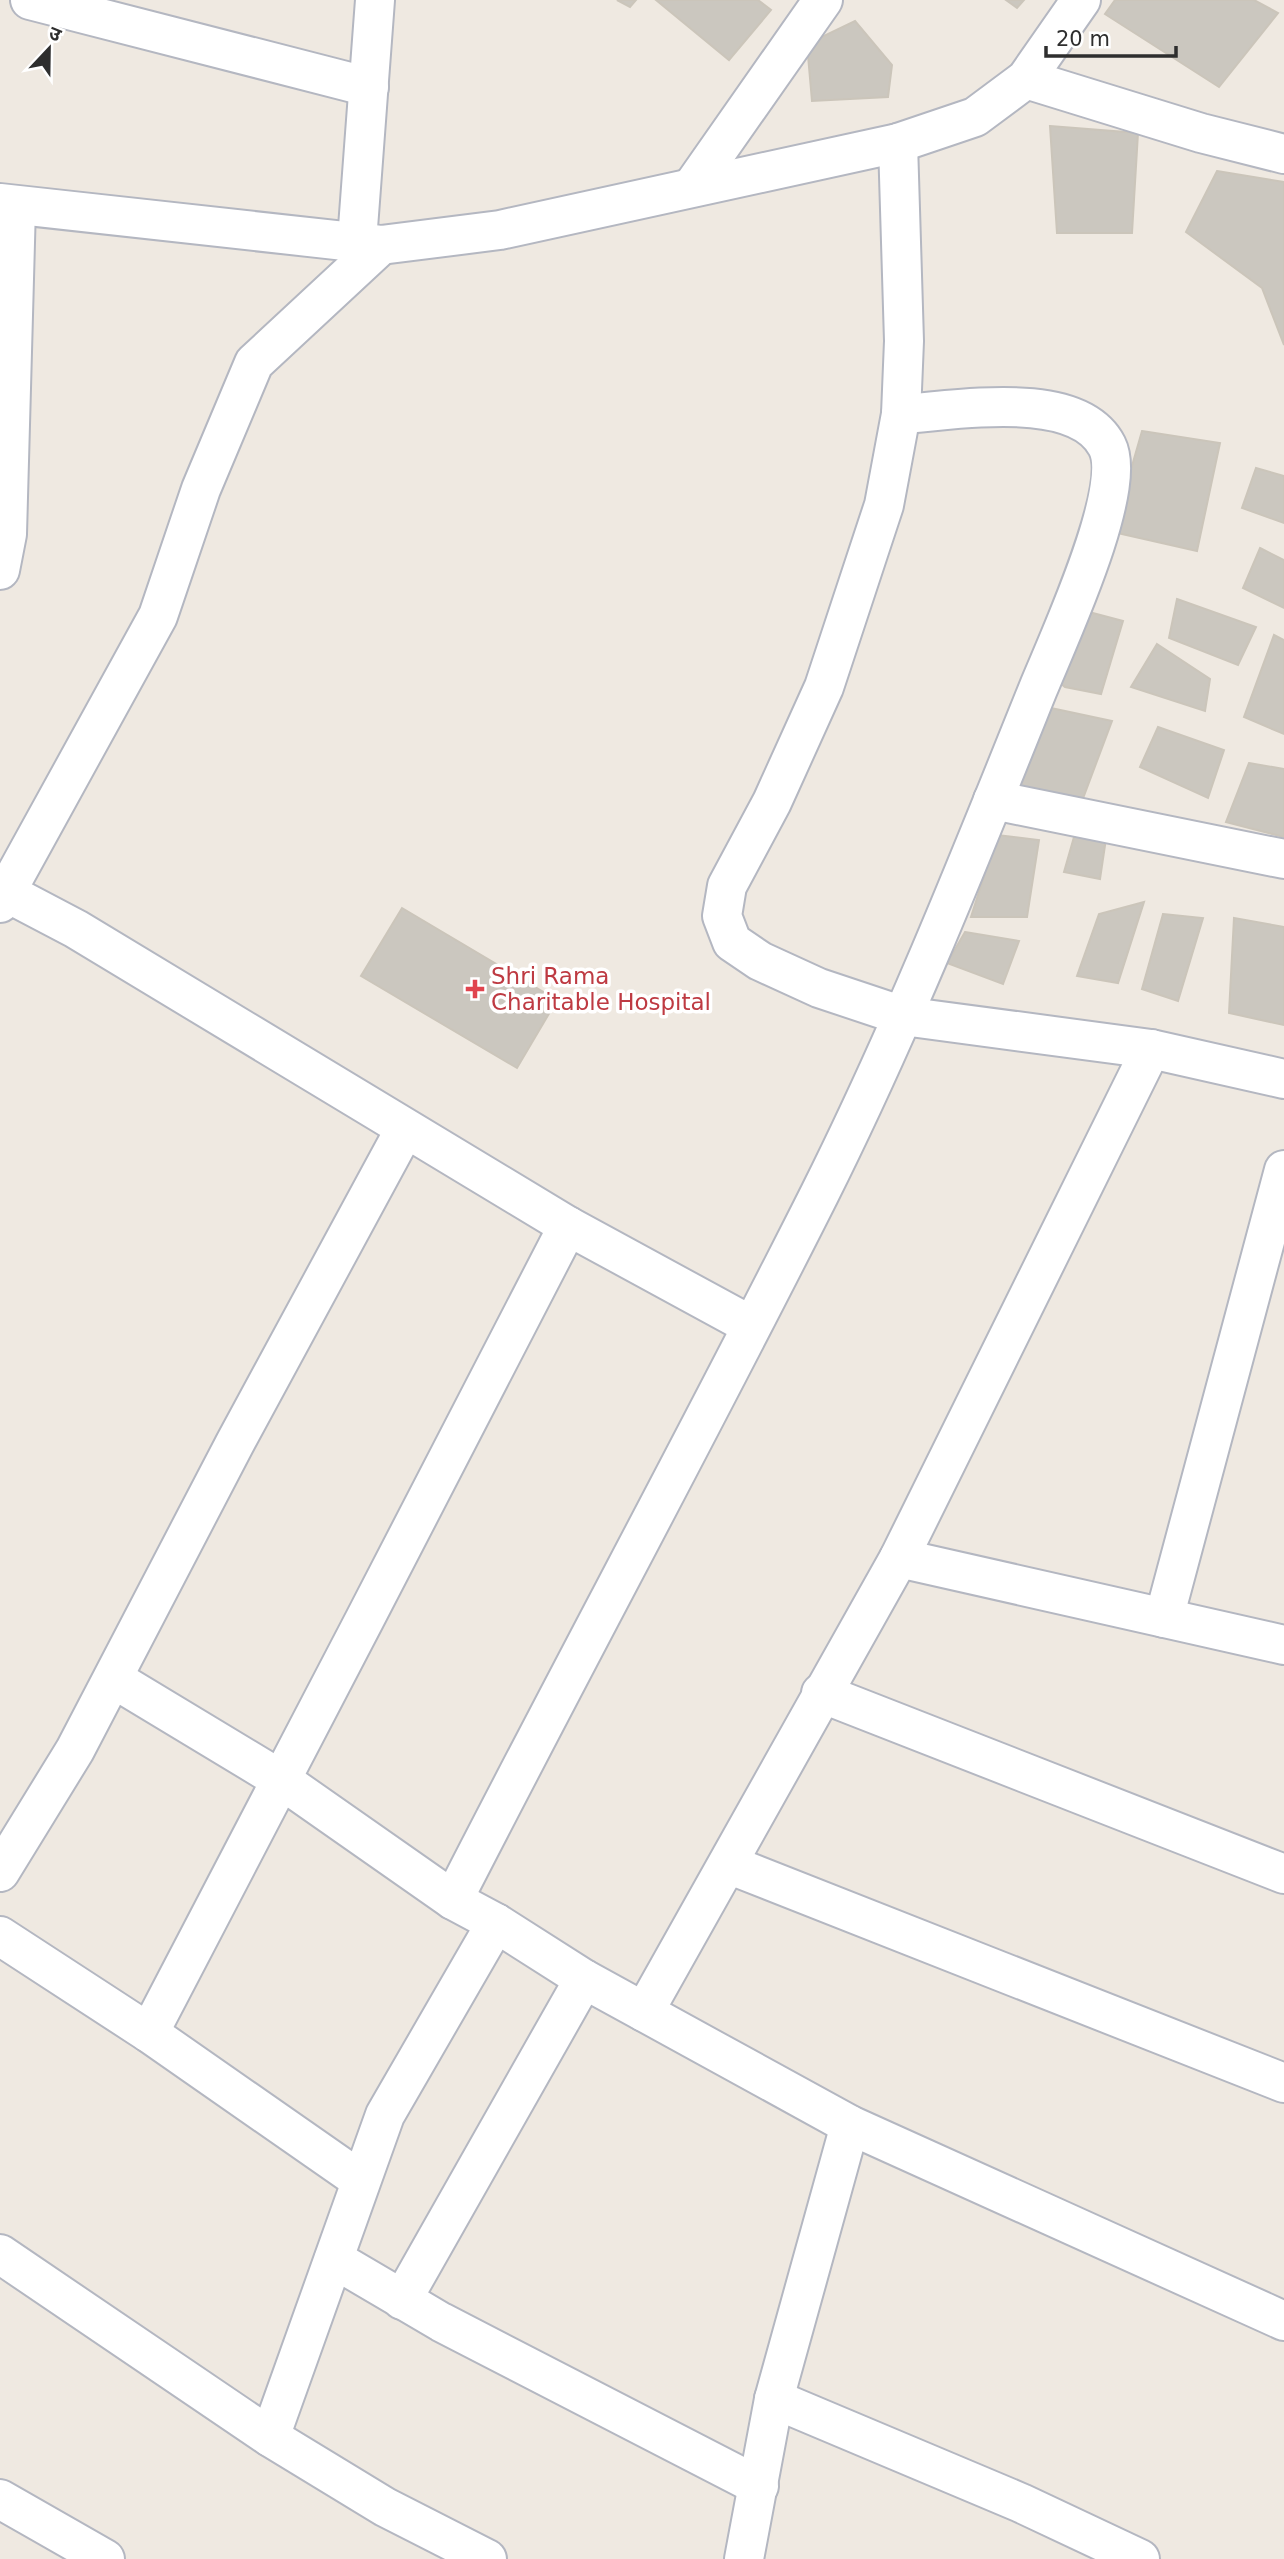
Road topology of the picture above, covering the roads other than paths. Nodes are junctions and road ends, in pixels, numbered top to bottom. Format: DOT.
graph roads {
  1 [pos="30,0"];
  2 [pos="375,0"];
  3 [pos="823,0"];
  4 [pos="1081,0"];
  5 [pos="1026,79"];
  6 [pos="369,86"];
  7 [pos="898,143"];
  8 [pos="1284,154"];
  9 [pos="692,187"];
  10 [pos="8,204"];
  11 [pos="369,243"];
  12 [pos="6,346"];
  13 [pos="901,414"];
  14 [pos="0,570"];
  15 [pos="993,800"];
  16 [pos="1284,859"];
  17 [pos="2,894"];
  18 [pos="903,1017"];
  19 [pos="1151,1049"];
  20 [pos="1284,1079"];
  21 [pos="405,1129"];
  22 [pos="1284,1170"];
  23 [pos="568,1226"];
  24 [pos="750,1325"];
  25 [pos="899,1558"];
  26 [pos="1164,1618"];
  27 [pos="1284,1645"];
  28 [pos="114,1679"];
  29 [pos="821,1693"];
  30 [pos="283,1781"];
  31 [pos="728,1864"];
  32 [pos="0,1872"];
  33 [pos="1284,1874"];
  34 [pos="453,1900"];
  35 [pos="496,1923"];
  36 [pos="0,1936"];
  37 [pos="584,1979"];
  38 [pos="645,2012"];
  39 [pos="149,2033"];
  40 [pos="1284,2083"];
  41 [pos="850,2125"];
  42 [pos="360,2180"];
  43 [pos="0,2254"];
  44 [pos="334,2259"];
  45 [pos="402,2300"];
  46 [pos="1284,2321"];
  47 [pos="775,2399"];
  48 [pos="270,2437"];
  49 [pos="759,2486"];
  50 [pos="3,2507"];
  51 [pos="105,2559"];
  52 [pos="487,2559"];
  53 [pos="744,2559"];
  54 [pos="1140,2559"];
  1 -- 6 [label="street"];
  2 -- 6 [label="street"];
  3 -- 9 [label="street"];
  4 -- 5 [label="street"];
  5 -- 7 [label="street"];
  5 -- 8 [label="street"];
  6 -- 11 [label="street"];
  7 -- 9 [label="street"];
  7 -- 13 [label="street"];
  9 -- 11 [label="street"];
  10 -- 11 [label="street"];
  10 -- 12 [label="street"];
  11 -- 17 [label="street"];
  12 -- 14 [label="street"];
  13 -- 15 [label="street"];
  13 -- 18 [label="street"];
  15 -- 16 [label="street"];
  15 -- 18 [label="street"];
  17 -- 21 [label="street"];
  18 -- 19 [label="street"];
  18 -- 24 [label="street"];
  19 -- 20 [label="street"];
  19 -- 25 [label="street"];
  21 -- 23 [label="street"];
  21 -- 28 [label="street"];
  22 -- 26 [label="street"];
  23 -- 24 [label="street"];
  23 -- 30 [label="street"];
  24 -- 34 [label="street"];
  25 -- 26 [label="street"];
  25 -- 29 [label="street"];
  26 -- 27 [label="street"];
  28 -- 30 [label="street"];
  28 -- 32 [label="street"];
  29 -- 31 [label="street"];
  29 -- 33 [label="street"];
  30 -- 34 [label="street"];
  30 -- 39 [label="street"];
  31 -- 38 [label="street"];
  31 -- 40 [label="street"];
  34 -- 35 [label="street"];
  35 -- 37 [label="street"];
  35 -- 42 [label="street"];
  36 -- 39 [label="street"];
  37 -- 38 [label="street"];
  37 -- 45 [label="street"];
  38 -- 41 [label="street"];
  39 -- 42 [label="street"];
  41 -- 46 [label="street"];
  41 -- 47 [label="street"];
  42 -- 44 [label="street"];
  43 -- 48 [label="street"];
  44 -- 45 [label="street"];
  44 -- 48 [label="street"];
  45 -- 49 [label="street"];
  47 -- 49 [label="street"];
  47 -- 54 [label="street"];
  48 -- 52 [label="street"];
  49 -- 53 [label="street"];
  50 -- 51 [label="street"];
}
